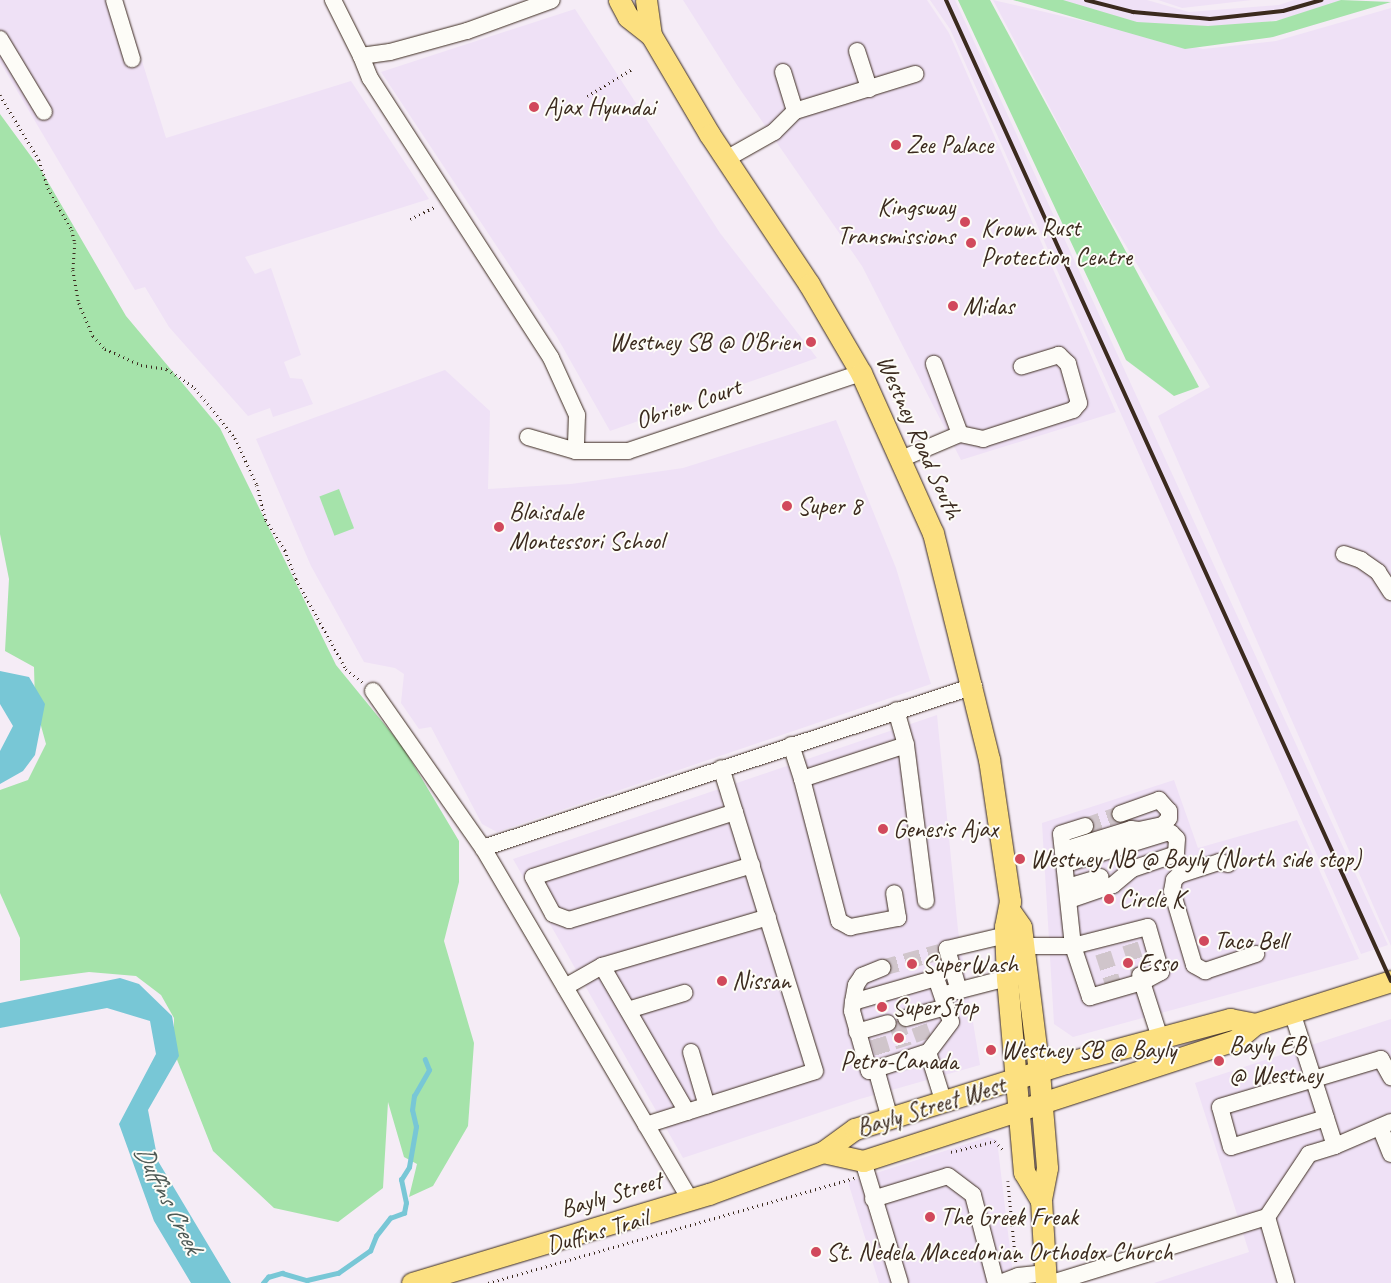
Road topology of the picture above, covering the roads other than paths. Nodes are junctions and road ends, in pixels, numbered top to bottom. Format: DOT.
graph roads {
  1 [pos="114,0"];
  2 [pos="333,0"];
  3 [pos="552,0"];
  4 [pos="619,0"];
  5 [pos="646,0"];
  6 [pos="652,35"];
  7 [pos="0,39"];
  8 [pos="857,51"];
  9 [pos="361,56"];
  10 [pos="132,59"];
  11 [pos="783,72"];
  12 [pos="915,74"];
  13 [pos="869,88"];
  14 [pos="795,111"];
  15 [pos="44,112"];
  16 [pos="726,159"];
  17 [pos="934,364"];
  18 [pos="1022,366"];
  19 [pos="861,373"];
  20 [pos="960,434"];
  21 [pos="528,437"];
  22 [pos="576,451"];
  23 [pos="901,459"];
  24 [pos="1344,554"];
  25 [pos="1391,592"];
  26 [pos="974,686"];
  27 [pos="373,691"];
  28 [pos="896,710"];
  29 [pos="791,745"];
  30 [pos="906,746"];
  31 [pos="721,768"];
  32 [pos="802,780"];
  33 [pos="1139,808"];
  34 [pos="735,812"];
  35 [pos="1120,814"];
  36 [pos="1085,826"];
  37 [pos="1131,829"];
  38 [pos="483,848"];
  39 [pos="1228,864"];
  40 [pos="752,865"];
  41 [pos="1099,872"];
  42 [pos="1066,875"];
  43 [pos="894,893"];
  44 [pos="926,901"];
  45 [pos="768,917"];
  46 [pos="1014,941"];
  47 [pos="1073,946"];
  48 [pos="1256,954"];
  49 [pos="602,966"];
  50 [pos="882,968"];
  51 [pos="1007,978"];
  52 [pos="1141,979"];
  53 [pos="1391,981"];
  54 [pos="565,987"];
  55 [pos="958,991"];
  56 [pos="684,993"];
  57 [pos="944,1001"];
  58 [pos="853,1002"];
  59 [pos="628,1010"];
  60 [pos="1292,1012"];
  61 [pos="1255,1024"];
  62 [pos="918,1030"];
  63 [pos="857,1032"];
  64 [pos="1160,1038"];
  65 [pos="881,1046"];
  66 [pos="691,1052"];
  67 [pos="1039,1072"];
  68 [pos="1391,1077"];
  69 [pos="1016,1080"];
  70 [pos="1314,1080"];
  71 [pos="1040,1102"];
  72 [pos="944,1103"];
  73 [pos="707,1106"];
  74 [pos="1019,1109"];
  75 [pos="687,1112"];
  76 [pos="1326,1118"];
  77 [pos="890,1119"];
  78 [pos="1386,1124"];
  79 [pos="646,1125"];
  80 [pos="1334,1146"];
  81 [pos="823,1152"];
  82 [pos="1391,1154"];
  83 [pos="863,1161"];
  84 [pos="874,1199"];
  85 [pos="690,1200"];
  86 [pos="1041,1200"];
  87 [pos="1267,1217"];
  88 [pos="1048,1280"];
  89 [pos="412,1283"];
  90 [pos="900,1283"];
  91 [pos="996,1283"];
  92 [pos="1000,1283"];
  93 [pos="1286,1283"];
  1 -- 10 [label="street"];
  2 -- 9 [label="street"];
  3 -- 9 [label="street"];
  4 -- 6 [label="main road, Westney Road South"];
  5 -- 6 [label="main road, Westney Road South"];
  6 -- 16 [label="main road, Westney Road South"];
  7 -- 15 [label="street"];
  8 -- 13 [label="street"];
  9 -- 22 [label="street"];
  11 -- 14 [label="street"];
  12 -- 13 [label="street"];
  13 -- 14 [label="street"];
  14 -- 16 [label="street"];
  16 -- 19 [label="main road, Westney Road South"];
  17 -- 20 [label="street"];
  18 -- 20 [label="street"];
  19 -- 22 [label="street, Obrien Court"];
  19 -- 23 [label="main road, Westney Road South"];
  20 -- 23 [label="street"];
  21 -- 22 [label="street, Obrien Court"];
  23 -- 26 [label="main road, Westney Road South"];
  24 -- 25 [label="street"];
  26 -- 28 [label="street"];
  26 -- 46 [label="main road, Westney Road South"];
  27 -- 38 [label="street"];
  28 -- 29 [label="street"];
  28 -- 30 [label="street"];
  29 -- 31 [label="street"];
  29 -- 32 [label="street"];
  30 -- 32 [label="street"];
  30 -- 44 [label="street"];
  31 -- 34 [label="street"];
  31 -- 38 [label="street"];
  32 -- 43 [label="street"];
  33 -- 35 [label="street"];
  33 -- 37 [label="street"];
  33 -- 37 [label="street"];
  34 -- 40 [label="street"];
  34 -- 40 [label="street"];
  36 -- 42 [label="street"];
  37 -- 42 [label="street"];
  38 -- 54 [label="street"];
  39 -- 48 [label="street"];
  40 -- 45 [label="street"];
  41 -- 42 [label="street"];
  42 -- 42 [label="street"];
  42 -- 47 [label="street"];
  45 -- 49 [label="street"];
  45 -- 73 [label="street"];
  46 -- 47 [label="street"];
  46 -- 51 [label="main road, Westney Road South"];
  46 -- 55 [label="street"];
  46 -- 67 [label="main road, Westney Road South"];
  47 -- 52 [label="street"];
  47 -- 52 [label="street"];
  49 -- 54 [label="street"];
  49 -- 59 [label="street"];
  50 -- 58 [label="street"];
  51 -- 55 [label="street"];
  51 -- 69 [label="main road, Westney Road South"];
  52 -- 64 [label="street"];
  53 -- 60 [label="main road, Bayly Street West"];
  54 -- 79 [label="street"];
  55 -- 57 [label="street"];
  56 -- 59 [label="street"];
  57 -- 58 [label="street"];
  57 -- 62 [label="street"];
  57 -- 62 [label="street"];
  58 -- 63 [label="street"];
  59 -- 75 [label="street"];
  60 -- 61 [label="main road, Bayly Street West"];
  60 -- 70 [label="street"];
  61 -- 64 [label="main road, Bayly Street West"];
  61 -- 71 [label="main road, Bayly Street West"];
  62 -- 65 [label="street"];
  62 -- 72 [label="street"];
  63 -- 65 [label="street"];
  63 -- 65 [label="street"];
  64 -- 67 [label="main road, Bayly Street West"];
  65 -- 77 [label="street"];
  66 -- 73 [label="street"];
  67 -- 69 [label="main road, Bayly Street West"];
  67 -- 71 [label="main road, Westney Road South"];
  68 -- 70 [label="street"];
  69 -- 72 [label="main road, Bayly Street West"];
  69 -- 74 [label="main road, Westney Road South"];
  70 -- 76 [label="street"];
  70 -- 76 [label="street"];
  71 -- 74 [label="main road, Bayly Street West"];
  71 -- 86 [label="main road, Westney Road South"];
  72 -- 77 [label="main road, Bayly Street West"];
  73 -- 75 [label="street"];
  74 -- 83 [label="main road, Bayly Street West"];
  74 -- 86 [label="main road, Westney Road South"];
  75 -- 79 [label="street"];
  76 -- 80 [label="street"];
  77 -- 81 [label="main road, Bayly Street West"];
  78 -- 80 [label="street"];
  78 -- 82 [label="street"];
  79 -- 85 [label="street"];
  80 -- 87 [label="street"];
  81 -- 83 [label="main road, Bayly Street West"];
  81 -- 85 [label="main road, Bayly Street"];
  83 -- 84 [label="street"];
  84 -- 90 [label="street"];
  84 -- 91 [label="street"];
  85 -- 89 [label="main road, Bayly Street"];
  86 -- 88 [label="main road, Westney Road South"];
  87 -- 88 [label="street"];
  87 -- 93 [label="street"];
  88 -- 92 [label="street"];
}
